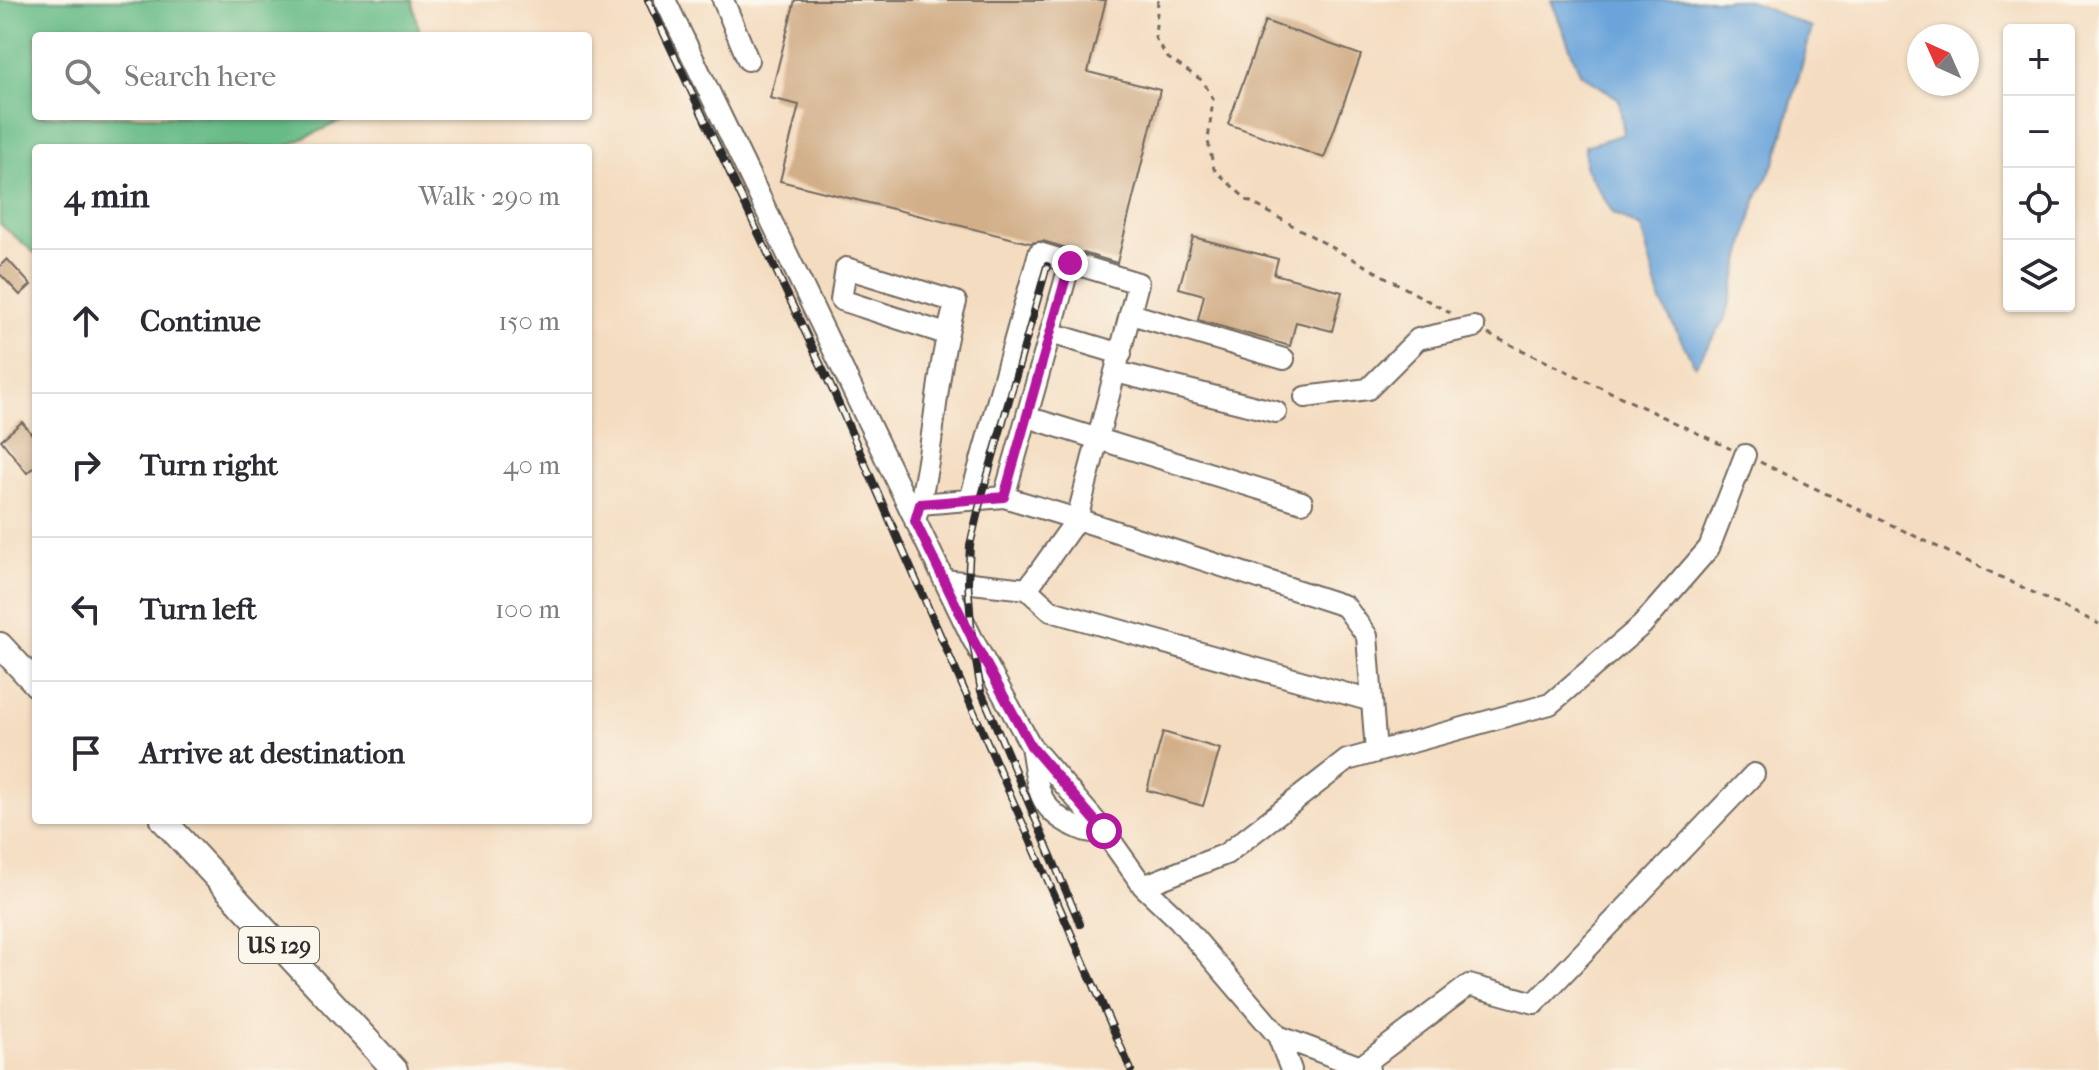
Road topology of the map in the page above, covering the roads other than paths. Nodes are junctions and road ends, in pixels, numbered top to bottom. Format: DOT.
graph roads {
  1 [pos="665,0"];
  2 [pos="723,0"];
  3 [pos="748,60"];
  4 [pos="1070,263"];
  5 [pos="1131,314"];
  6 [pos="1474,327"];
  7 [pos="946,334"];
  8 [pos="1057,335"];
  9 [pos="1284,359"];
  10 [pos="1118,363"];
  11 [pos="1305,397"];
  12 [pos="1276,412"];
  13 [pos="1040,421"];
  14 [pos="1098,439"];
  15 [pos="1745,455"];
  16 [pos="1004,497"];
  17 [pos="970,500"];
  18 [pos="1302,502"];
  19 [pos="917,512"];
  20 [pos="1077,519"];
  21 [pos="944,580"];
  22 [pos="1027,589"];
  23 [pos="0,645"];
  24 [pos="32,680"];
  25 [pos="1372,701"];
  26 [pos="1031,746"];
  27 [pos="1376,752"];
  28 [pos="1754,774"];
  29 [pos="167,824"];
  30 [pos="1104,831"];
  31 [pos="1143,886"];
  32 [pos="1278,1036"];
  33 [pos="1364,1068"];
  34 [pos="395,1070"];
  35 [pos="1291,1070"];
  1 -- 19 [label="lane"];
  2 -- 3 [label="lane"];
  4 -- 5 [label="lane"];
  4 -- 16 [label="lane"];
  4 -- 17 [label="lane"];
  5 -- 9 [label="lane"];
  5 -- 10 [label="lane"];
  6 -- 11 [label="lane"];
  7 -- 7 [label="lane"];
  7 -- 19 [label="lane"];
  8 -- 10 [label="lane"];
  10 -- 12 [label="lane"];
  10 -- 14 [label="lane"];
  13 -- 14 [label="lane"];
  14 -- 18 [label="lane"];
  14 -- 20 [label="lane"];
  15 -- 27 [label="lane"];
  16 -- 17 [label="lane"];
  16 -- 20 [label="lane"];
  17 -- 19 [label="lane"];
  19 -- 21 [label="lane"];
  20 -- 22 [label="lane"];
  20 -- 25 [label="lane"];
  21 -- 22 [label="lane"];
  21 -- 26 [label="lane"];
  22 -- 25 [label="lane"];
  23 -- 24 [label="main road"];
  25 -- 27 [label="lane"];
  26 -- 30 [label="lane"];
  26 -- 30 [label="lane"];
  27 -- 31 [label="lane"];
  28 -- 33 [label="lane"];
  29 -- 34 [label="main road, US 129"];
  30 -- 31 [label="lane"];
  31 -- 32 [label="lane"];
  32 -- 33 [label="lane"];
  32 -- 35 [label="lane"];
}
